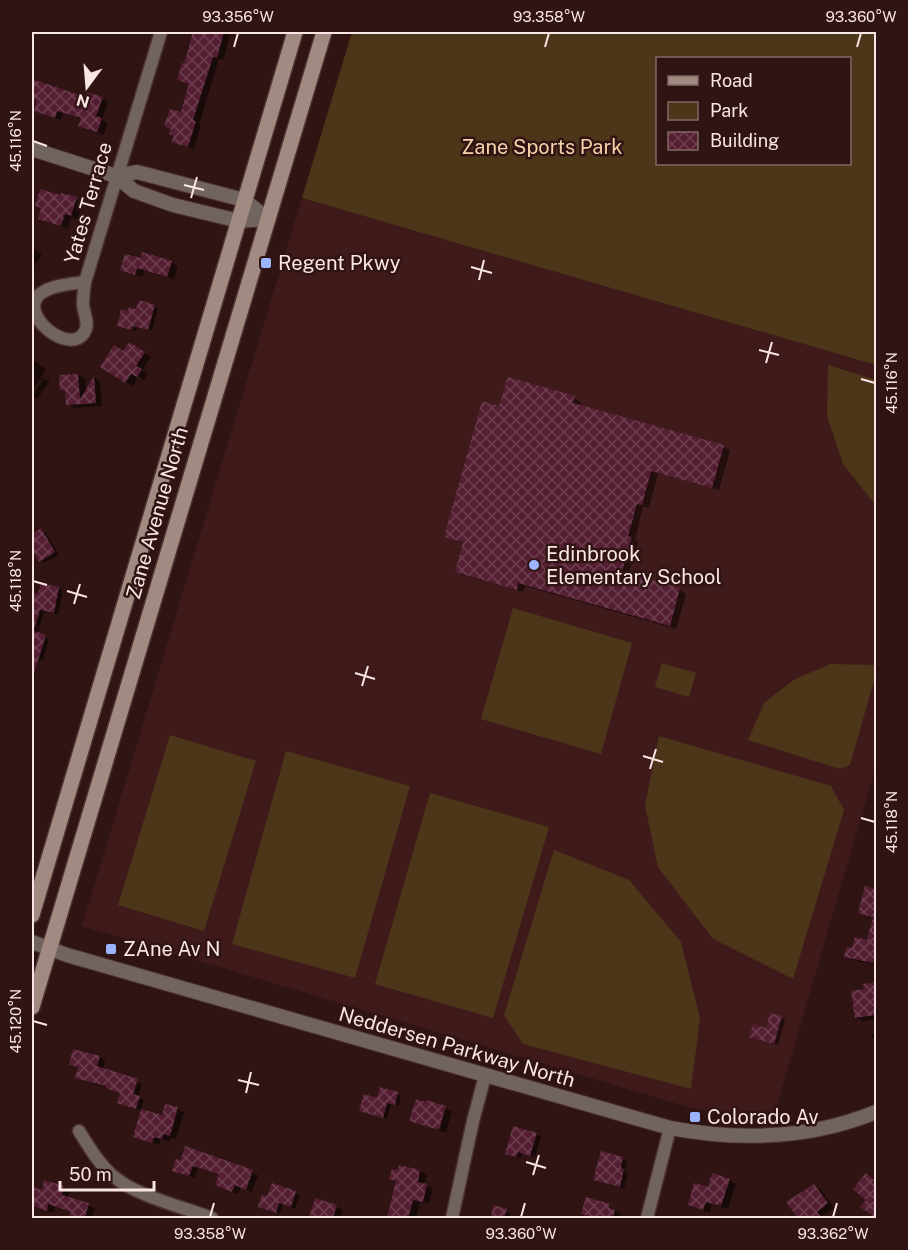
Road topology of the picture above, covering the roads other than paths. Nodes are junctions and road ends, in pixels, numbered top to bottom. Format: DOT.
graph roads {
  1 [pos="161,32"];
  2 [pos="295,32"];
  3 [pos="324,32"];
  4 [pos="32,149"];
  5 [pos="116,176"];
  6 [pos="244,200"];
  7 [pos="268,219"];
  8 [pos="239,221"];
  9 [pos="85,282"];
  10 [pos="32,915"];
  11 [pos="32,942"];
  12 [pos="49,949"];
  13 [pos="32,1007"];
  14 [pos="485,1076"];
  15 [pos="876,1112"];
  16 [pos="670,1128"];
  17 [pos="79,1131"];
  18 [pos="212,1218"];
  19 [pos="452,1218"];
  20 [pos="647,1218"];
  1 -- 5 [label="street, Yates Terrace"];
  2 -- 6 [label="main road, Zane Avenue North"];
  3 -- 7 [label="main road, Zane Avenue North"];
  4 -- 5 [label="street"];
  5 -- 6 [label="street"];
  5 -- 8 [label="street"];
  5 -- 9 [label="street, Yates Terrace"];
  6 -- 7 [label="street"];
  6 -- 8 [label="main road, Zane Avenue North"];
  7 -- 8 [label="street"];
  7 -- 12 [label="main road, Zane Avenue North"];
  8 -- 10 [label="main road, Zane Avenue North"];
  9 -- 9 [label="street, Yates Terrace"];
  11 -- 12 [label="street, Neddersen Parkway North"];
  12 -- 13 [label="main road, Zane Avenue North"];
  12 -- 14 [label="street, Neddersen Parkway North"];
  14 -- 16 [label="street, Neddersen Parkway North"];
  14 -- 19 [label="street"];
  15 -- 16 [label="street, Neddersen Parkway North"];
  16 -- 20 [label="street"];
  17 -- 18 [label="street"];
}
